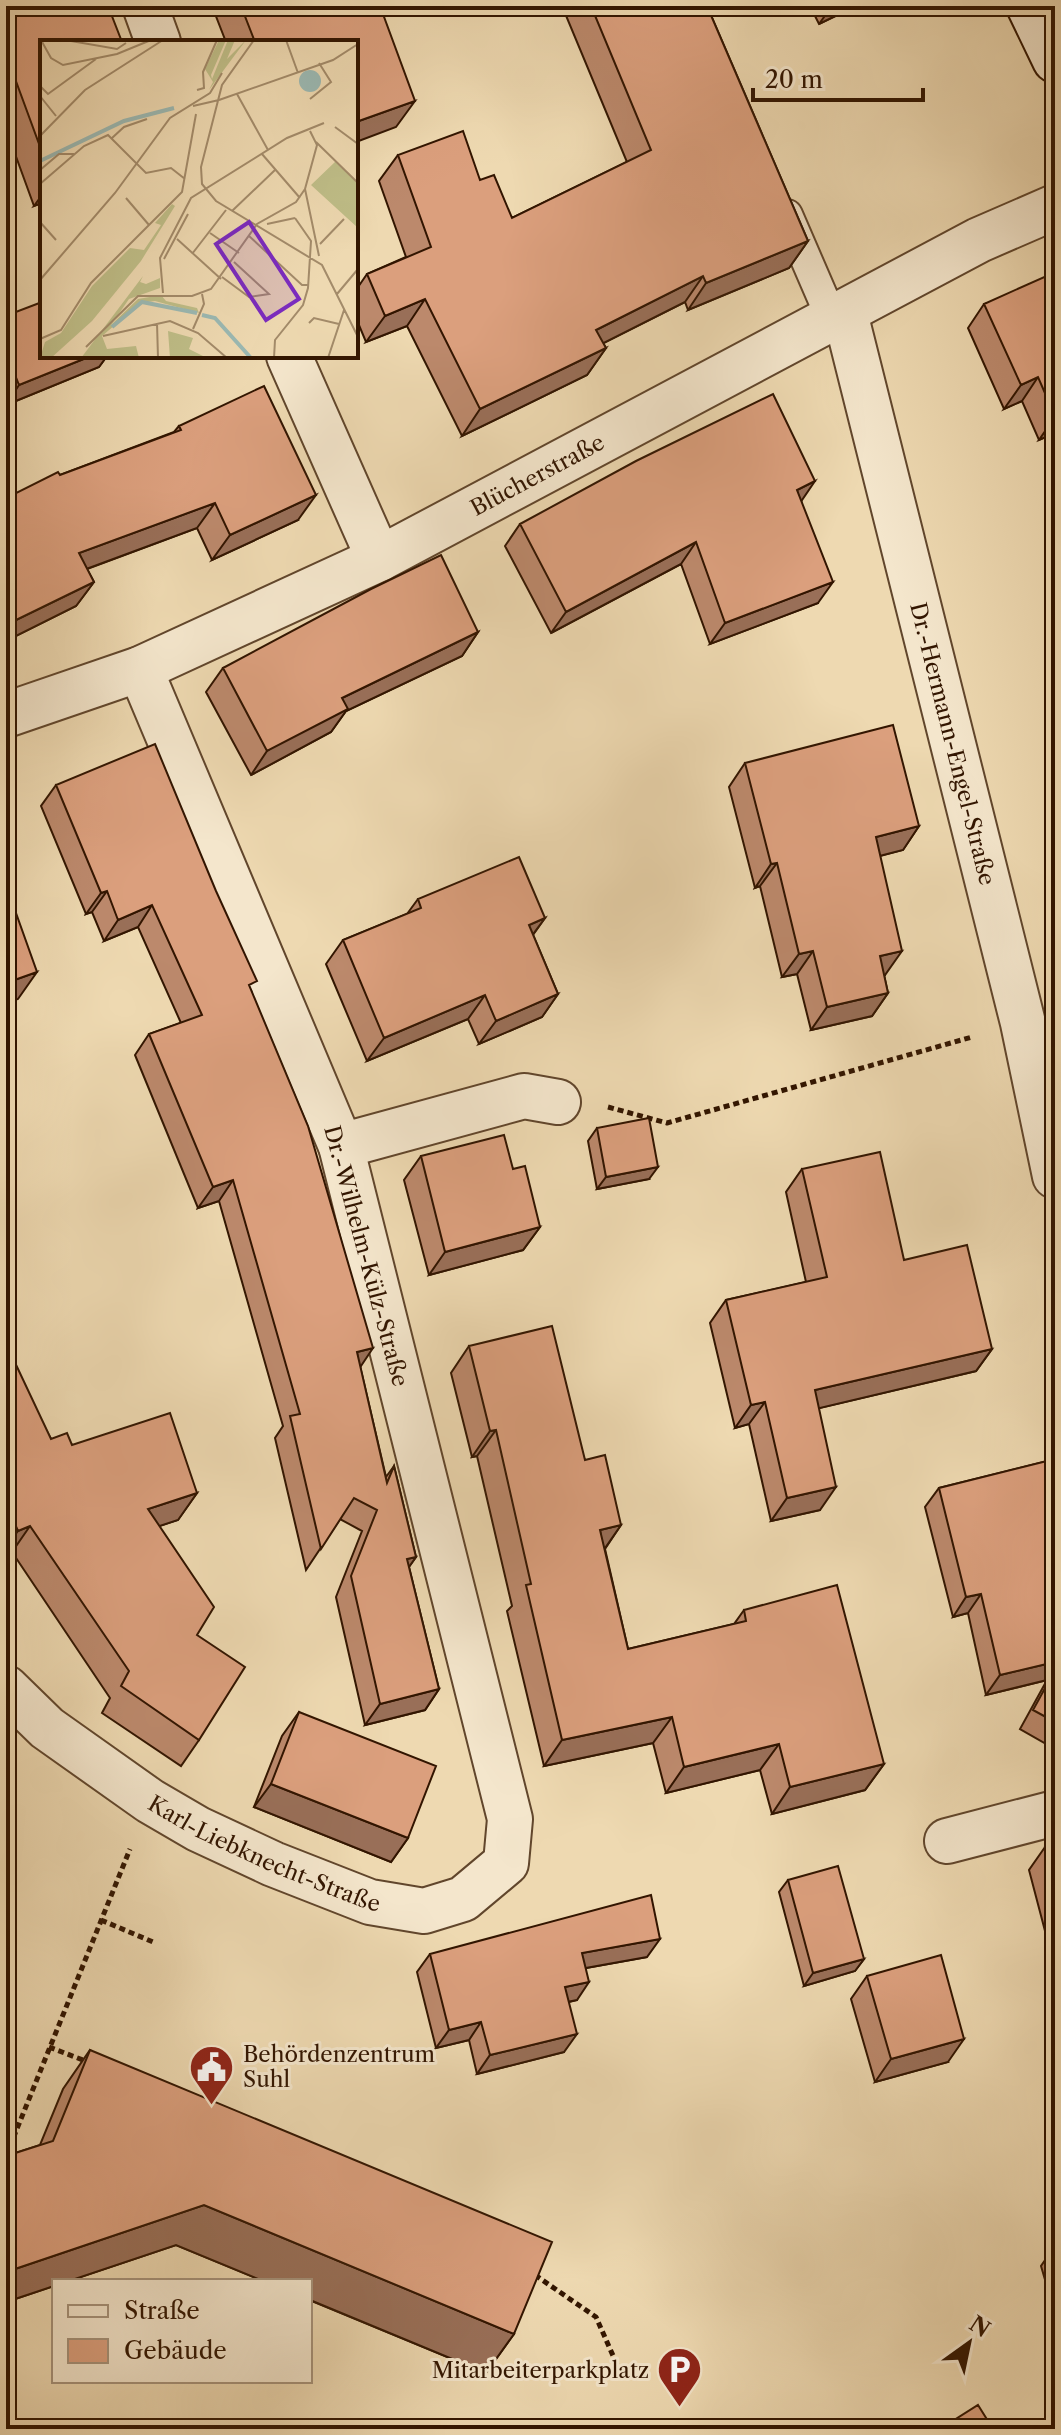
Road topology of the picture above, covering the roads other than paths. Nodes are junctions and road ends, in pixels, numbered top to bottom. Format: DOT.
graph roads {
  1 [pos="145,6"];
  2 [pos="1029,6"];
  3 [pos="157,40"];
  4 [pos="1055,60"];
  5 [pos="777,193"];
  6 [pos="1055,207"];
  7 [pos="839,316"];
  8 [pos="290,358"];
  9 [pos="379,559"];
  10 [pos="140,669"];
  11 [pos="6,715"];
  12 [pos="558,1102"];
  13 [pos="341,1146"];
  14 [pos="1055,1176"];
  15 [pos="6,1688"];
  16 [pos="1055,1813"];
  17 [pos="510,1819"];
  18 [pos="947,1841"];
  1 -- 3 [label="street"];
  2 -- 4 [label="street"];
  5 -- 7 [label="lane"];
  6 -- 7 [label="street, Blücherstraße"];
  7 -- 9 [label="street, Blücherstraße"];
  7 -- 14 [label="street, Dr.-Hermann-Engel-Straße"];
  8 -- 9 [label="street"];
  9 -- 10 [label="street, Blücherstraße"];
  10 -- 11 [label="street, Blücherstraße"];
  10 -- 13 [label="street, Dr.-Wilhelm-Külz-Straße"];
  12 -- 13 [label="street"];
  13 -- 17 [label="street, Dr.-Wilhelm-Külz-Straße"];
  15 -- 17 [label="street, Karl-Liebknecht-Straße"];
  16 -- 18 [label="street"];
}
